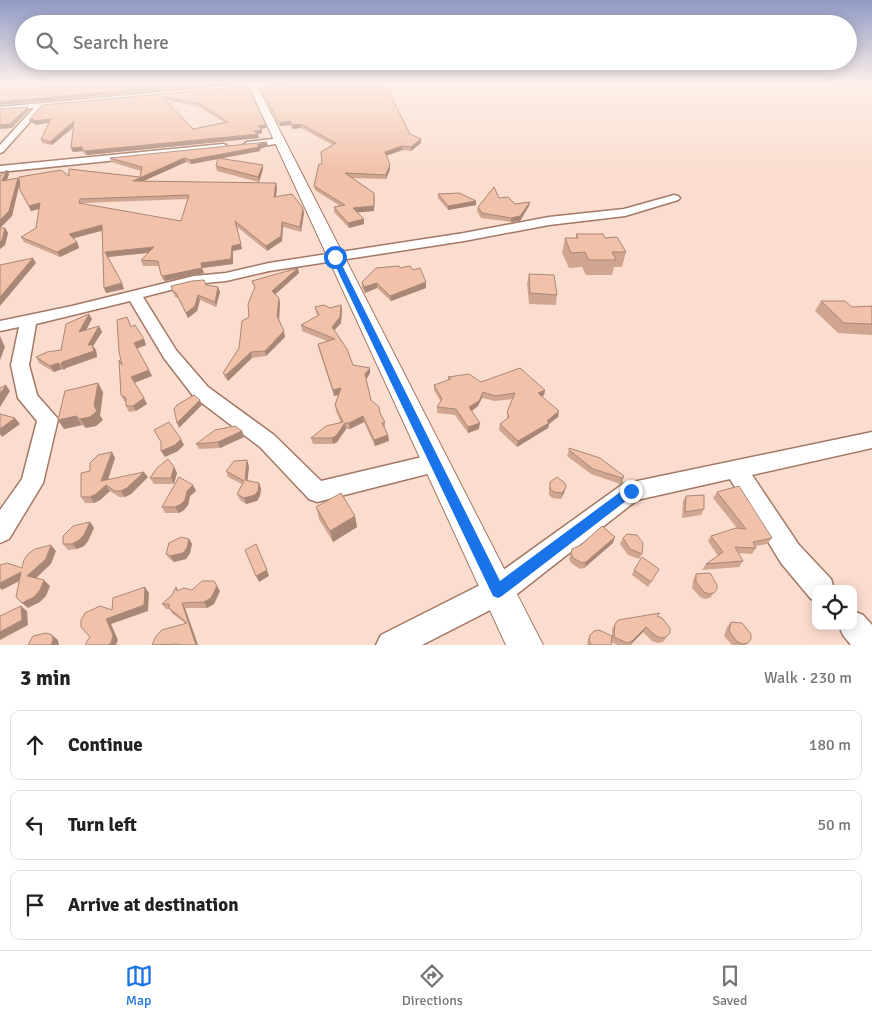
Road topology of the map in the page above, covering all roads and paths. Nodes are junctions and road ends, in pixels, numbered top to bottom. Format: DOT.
graph roads {
  1 [pos="35,112"];
  2 [pos="266,112"];
  3 [pos="280,142"];
  4 [pos="0,150"];
  5 [pos="0,169"];
  6 [pos="674,198"];
  7 [pos="335,257"];
  8 [pos="135,296"];
  9 [pos="28,320"];
  10 [pos="0,326"];
  11 [pos="872,440"];
  12 [pos="435,463"];
  13 [pos="736,469"];
  14 [pos="0,531"];
  15 [pos="817,585"];
  16 [pos="498,591"];
  17 [pos="857,630"];
  18 [pos="391,645"];
  19 [pos="525,645"];
  20 [pos="870,645"];
  1 -- 4 [label="street"];
  2 -- 3 [label="street"];
  3 -- 5 [label="street"];
  3 -- 7 [label="street"];
  6 -- 7 [label="street"];
  7 -- 8 [label="street"];
  7 -- 12 [label="street"];
  8 -- 9 [label="street"];
  8 -- 12 [label="street"];
  9 -- 10 [label="street"];
  9 -- 14 [label="street"];
  11 -- 13 [label="street"];
  12 -- 16 [label="street"];
  13 -- 15 [label="street"];
  13 -- 16 [label="street"];
  16 -- 18 [label="street"];
  16 -- 19 [label="street"];
  17 -- 20 [label="street"];
}
